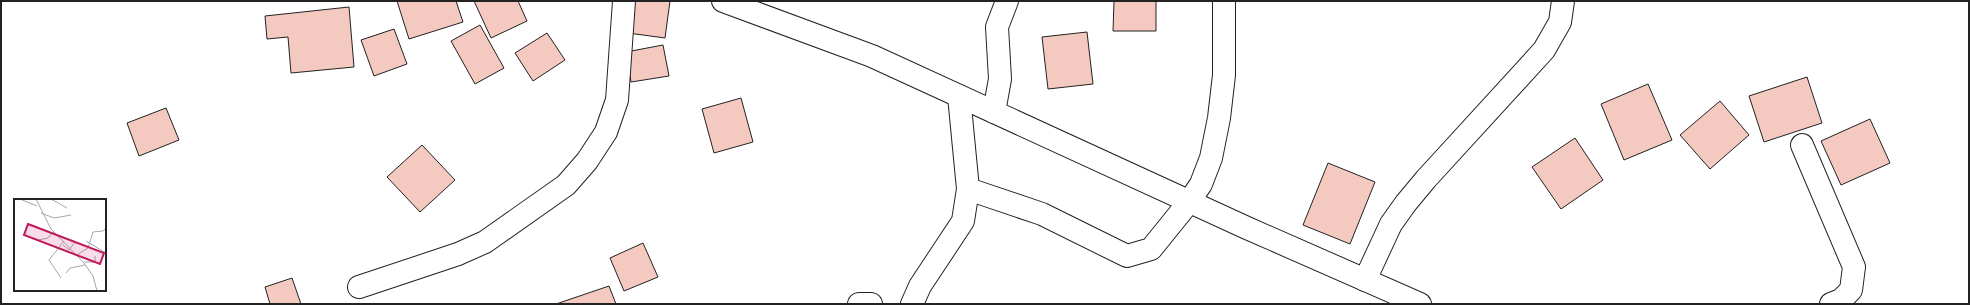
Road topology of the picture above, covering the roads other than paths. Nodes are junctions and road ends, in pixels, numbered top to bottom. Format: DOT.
graph roads {
  1 [pos="624,1"];
  2 [pos="723,1"];
  3 [pos="1007,1"];
  4 [pos="1224,1"];
  5 [pos="1563,1"];
  6 [pos="959,96"];
  7 [pos="994,112"];
  8 [pos="1802,145"];
  9 [pos="968,189"];
  10 [pos="1189,202"];
  11 [pos="1365,280"];
  12 [pos="360,287"];
  13 [pos="859,304"];
  14 [pos="871,304"];
  15 [pos="912,304"];
  16 [pos="1420,304"];
  17 [pos="1831,304"];
  1 -- 12 [label="street"];
  2 -- 6 [label="street"];
  3 -- 7 [label="street"];
  4 -- 10 [label="street"];
  5 -- 11 [label="street"];
  6 -- 7 [label="street"];
  6 -- 9 [label="street"];
  7 -- 10 [label="street"];
  8 -- 17 [label="street"];
  9 -- 10 [label="street"];
  9 -- 15 [label="street"];
  10 -- 11 [label="street"];
  11 -- 16 [label="street"];
  13 -- 14 [label="street"];
}
